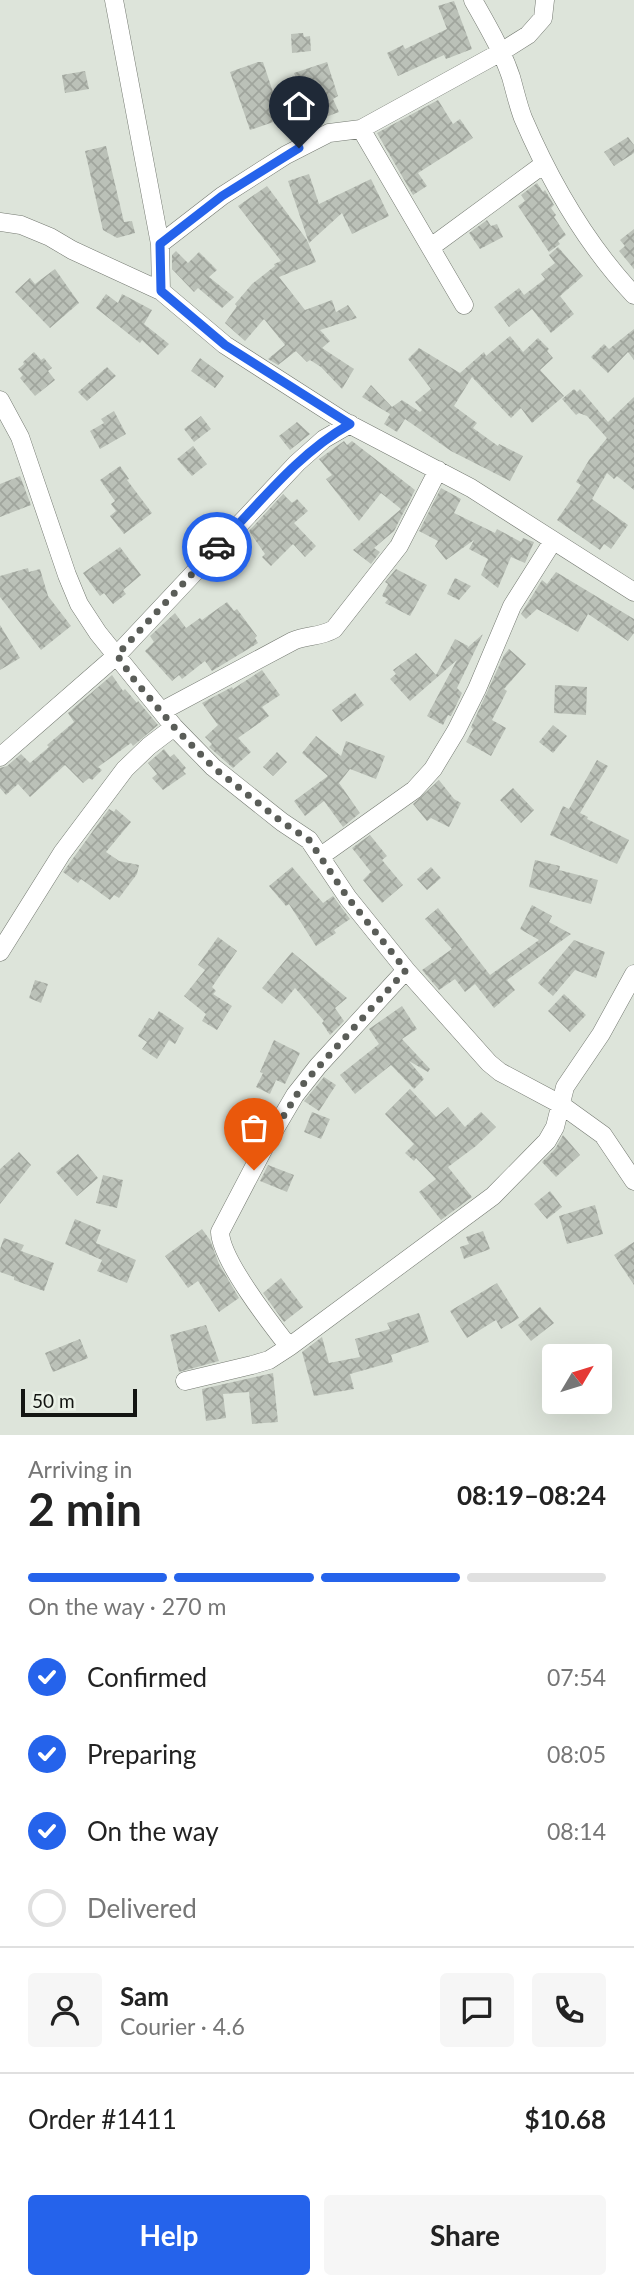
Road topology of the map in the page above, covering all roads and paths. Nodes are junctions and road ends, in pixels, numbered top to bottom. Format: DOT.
graph roads {
  1 [pos="114,0"];
  2 [pos="473,0"];
  3 [pos="545,0"];
  4 [pos="501,52"];
  5 [pos="361,129"];
  6 [pos="544,164"];
  7 [pos="0,222"];
  8 [pos="160,244"];
  9 [pos="431,247"];
  10 [pos="161,291"];
  11 [pos="634,295"];
  12 [pos="464,305"];
  13 [pos="3,412"];
  14 [pos="350,424"];
  15 [pos="438,470"];
  16 [pos="553,541"];
  17 [pos="634,592"];
  18 [pos="117,655"];
  19 [pos="162,711"];
  20 [pos="174,727"];
  21 [pos="0,757"];
  22 [pos="321,856"];
  23 [pos="0,952"];
  24 [pos="406,970"];
  25 [pos="634,974"];
  26 [pos="560,1104"];
  27 [pos="634,1181"];
  28 [pos="289,1347"];
  29 [pos="185,1381"];
  1 -- 8 [label="street"];
  2 -- 4 [label="street"];
  3 -- 4 [label="street"];
  4 -- 5 [label="street"];
  4 -- 6 [label="street"];
  5 -- 8 [label="street"];
  5 -- 9 [label="street"];
  6 -- 9 [label="street"];
  6 -- 11 [label="street"];
  7 -- 10 [label="street"];
  8 -- 10 [label="street"];
  9 -- 12 [label="street"];
  10 -- 14 [label="street"];
  13 -- 18 [label="street"];
  14 -- 15 [label="street"];
  14 -- 18 [label="street"];
  15 -- 16 [label="street"];
  15 -- 19 [label="street"];
  16 -- 17 [label="street"];
  16 -- 22 [label="street"];
  18 -- 19 [label="street"];
  18 -- 21 [label="street"];
  19 -- 20 [label="street"];
  20 -- 22 [label="street"];
  20 -- 23 [label="street"];
  22 -- 24 [label="street"];
  24 -- 26 [label="street"];
  24 -- 28 [label="street"];
  25 -- 26 [label="street"];
  26 -- 27 [label="street"];
  26 -- 28 [label="street"];
  28 -- 29 [label="street"];
}
